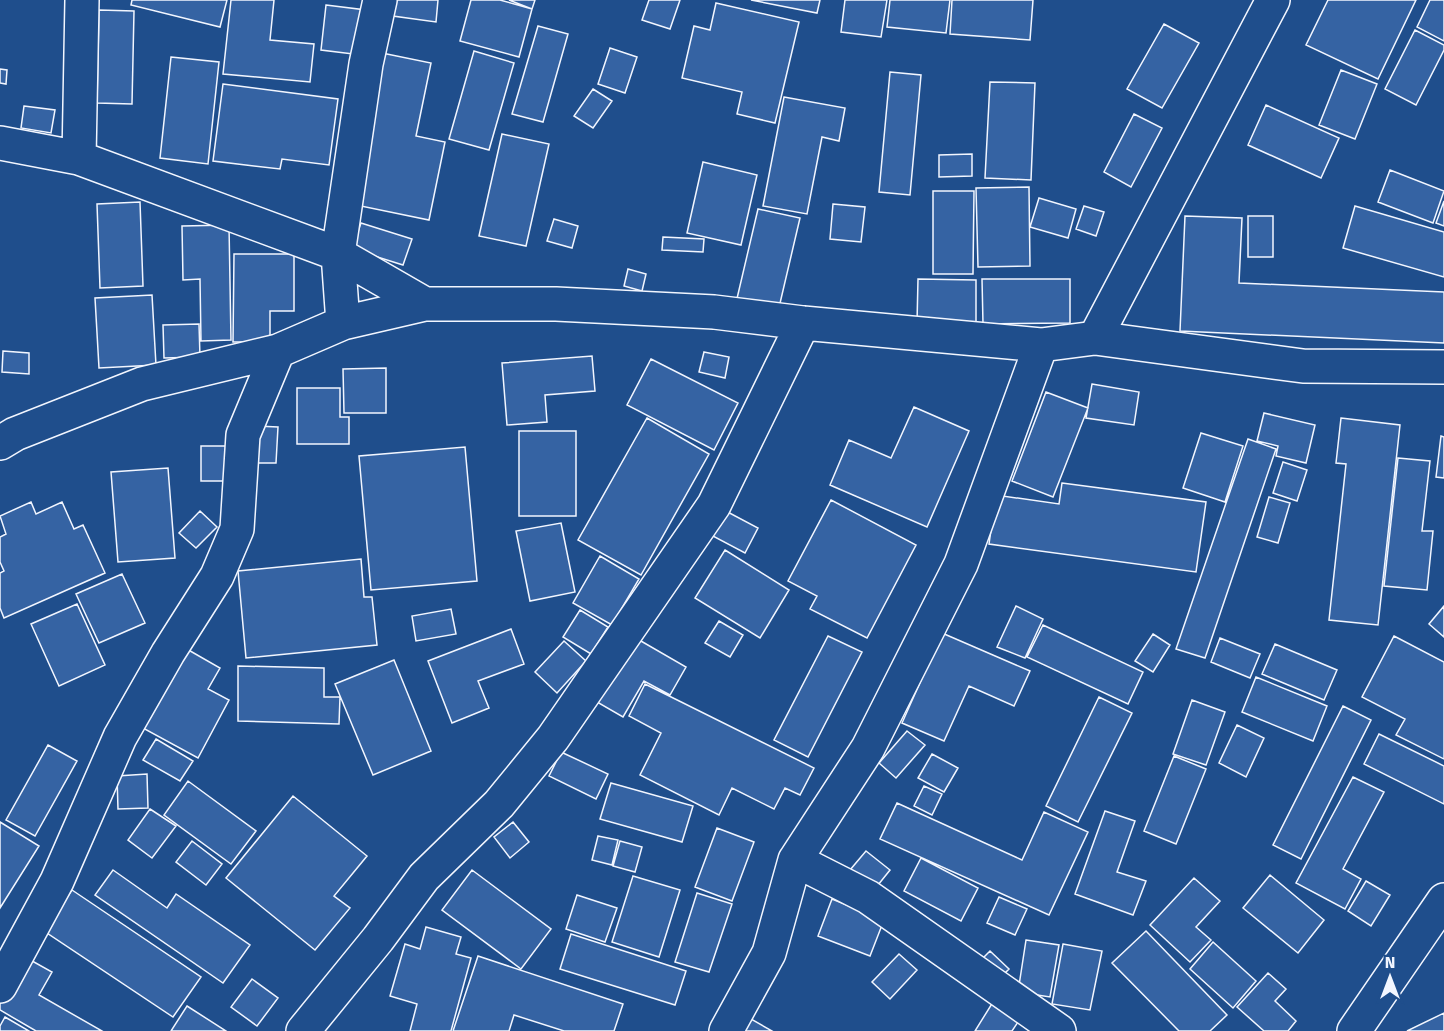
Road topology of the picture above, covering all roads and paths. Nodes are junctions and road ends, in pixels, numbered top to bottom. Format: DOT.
graph roads {
  1 [pos="82,0"];
  2 [pos="380,0"];
  3 [pos="1273,0"];
  4 [pos="0,143"];
  5 [pos="79,158"];
  6 [pos="338,254"];
  7 [pos="425,304"];
  8 [pos="343,322"];
  9 [pos="803,323"];
  10 [pos="1095,338"];
  11 [pos="1041,345"];
  12 [pos="278,351"];
  13 [pos="1444,367"];
  14 [pos="0,443"];
  15 [pos="795,860"];
  16 [pos="1444,900"];
  17 [pos="0,986"];
  18 [pos="303,1031"];
  19 [pos="726,1031"];
  20 [pos="1059,1031"];
  21 [pos="1354,1031"];
  1 -- 5 [label="street"];
  2 -- 6 [label="street"];
  3 -- 10 [label="street"];
  4 -- 5 [label="street"];
  5 -- 6 [label="street"];
  6 -- 7 [label="street"];
  6 -- 8 [label="street"];
  7 -- 8 [label="street"];
  7 -- 9 [label="street"];
  8 -- 12 [label="street"];
  9 -- 11 [label="street"];
  9 -- 18 [label="street"];
  10 -- 11 [label="street"];
  10 -- 13 [label="street"];
  11 -- 15 [label="street"];
  12 -- 14 [label="street"];
  12 -- 17 [label="street"];
  15 -- 19 [label="street"];
  15 -- 20 [label="street"];
  16 -- 21 [label="street"];
}
